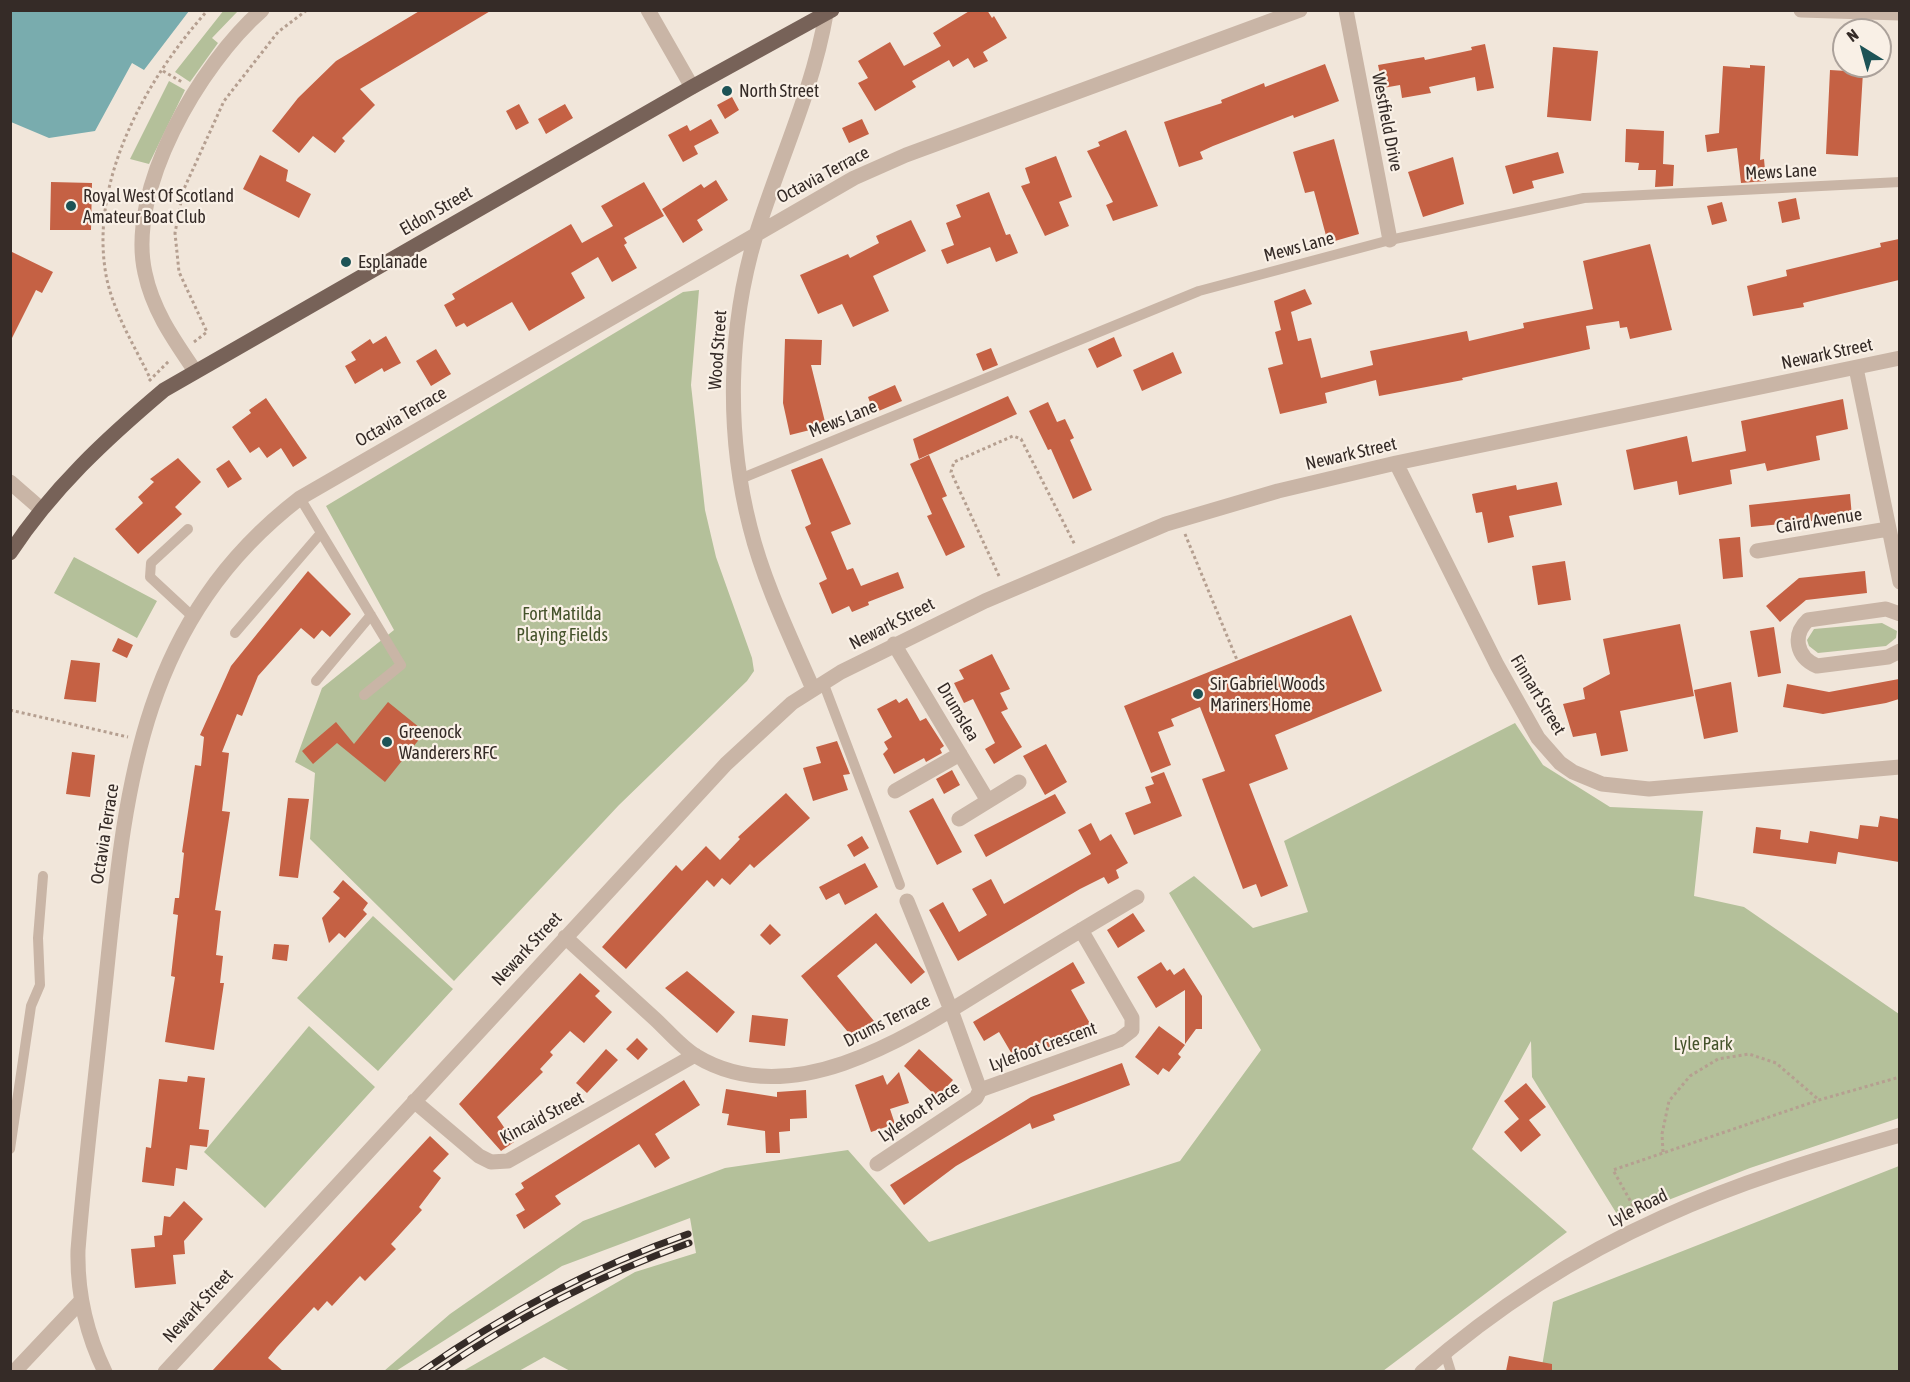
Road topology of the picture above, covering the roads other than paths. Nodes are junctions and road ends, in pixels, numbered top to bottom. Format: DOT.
graph roads {
  1 [pos="262,10"];
  2 [pos="648,10"];
  3 [pos="1300,10"];
  4 [pos="1346,10"];
  5 [pos="1801,10"];
  6 [pos="829,12"];
  7 [pos="1899,13"];
  8 [pos="692,87"];
  9 [pos="1899,182"];
  10 [pos="757,233"];
  11 [pos="1390,240"];
  12 [pos="1899,358"];
  13 [pos="1856,368"];
  14 [pos="195,371"];
  15 [pos="1396,463"];
  16 [pos="740,479"];
  17 [pos="10,482"];
  18 [pos="300,498"];
  19 [pos="41,509"];
  20 [pos="188,529"];
  21 [pos="1888,529"];
  22 [pos="321,533"];
  23 [pos="1757,551"];
  24 [pos="10,553"];
  25 [pos="1899,582"];
  26 [pos="1899,614"];
  27 [pos="371,615"];
  28 [pos="192,616"];
  29 [pos="235,633"];
  30 [pos="894,644"];
  31 [pos="1899,651"];
  32 [pos="316,681"];
  33 [pos="818,685"];
  34 [pos="364,695"];
  35 [pos="960,754"];
  36 [pos="1899,767"];
  37 [pos="1019,782"];
  38 [pos="895,791"];
  39 [pos="988,801"];
  40 [pos="959,819"];
  41 [pos="43,876"];
  42 [pos="900,885"];
  43 [pos="1137,897"];
  44 [pos="907,901"];
  45 [pos="1081,930"];
  46 [pos="564,937"];
  47 [pos="951,1010"];
  48 [pos="695,1055"];
  49 [pos="980,1090"];
  50 [pos="414,1101"];
  51 [pos="1899,1135"];
  52 [pos="10,1149"];
  53 [pos="877,1164"];
  54 [pos="81,1301"];
  55 [pos="1444,1353"];
  56 [pos="14,1371"];
  57 [pos="105,1371"];
  58 [pos="165,1371"];
  59 [pos="1422,1371"];
  60 [pos="1451,1371"];
  1 -- 14 [label="street"];
  2 -- 8 [label="street"];
  3 -- 10 [label="street, Octavia Terrace"];
  4 -- 11 [label="street, Westfield Drive"];
  5 -- 7 [label="street"];
  6 -- 8 [label="main road, Eldon Street"];
  6 -- 10 [label="street, Wood Street"];
  8 -- 14 [label="main road, Eldon Street"];
  9 -- 11 [label="lane, Mews Lane"];
  10 -- 16 [label="street, Wood Street"];
  10 -- 18 [label="street, Octavia Terrace"];
  11 -- 16 [label="lane, Mews Lane"];
  12 -- 13 [label="street, Newark Street"];
  13 -- 15 [label="street, Newark Street"];
  13 -- 21 [label="street"];
  14 -- 19 [label="main road, Eldon Street"];
  15 -- 30 [label="street, Newark Street"];
  15 -- 36 [label="street, Finnart Street"];
  16 -- 33 [label="street, Wood Street"];
  17 -- 19 [label="street"];
  18 -- 22 [label="lane"];
  18 -- 28 [label="street, Octavia Terrace"];
  19 -- 24 [label="main road, Eldon Street"];
  20 -- 28 [label="lane"];
  21 -- 23 [label="street, Caird Avenue"];
  21 -- 25 [label="street"];
  22 -- 27 [label="lane"];
  22 -- 29 [label="lane"];
  26 -- 31 [label="street"];
  27 -- 32 [label="lane"];
  27 -- 34 [label="lane"];
  28 -- 54 [label="street, Octavia Terrace"];
  30 -- 33 [label="street, Newark Street"];
  30 -- 35 [label="street, Drumslea"];
  33 -- 42 [label="lane"];
  33 -- 46 [label="street, Newark Street"];
  35 -- 38 [label="street"];
  35 -- 39 [label="street, Drumslea"];
  37 -- 39 [label="street"];
  39 -- 40 [label="street"];
  41 -- 52 [label="lane"];
  43 -- 45 [label="street, Drums Terrace"];
  44 -- 47 [label="street, Lylefoot Crescent"];
  45 -- 47 [label="street, Drums Terrace"];
  45 -- 49 [label="street, Lylefoot Crescent"];
  46 -- 48 [label="street, Drums Terrace"];
  46 -- 50 [label="street, Newark Street"];
  47 -- 48 [label="street, Drums Terrace"];
  47 -- 49 [label="street, Lylefoot Crescent"];
  48 -- 50 [label="street, Kincaid Street"];
  49 -- 53 [label="street, Lylefoot Place"];
  50 -- 58 [label="street, Newark Street"];
  51 -- 55 [label="street, Lyle Road"];
  54 -- 56 [label="street"];
  54 -- 57 [label="street, Octavia Terrace"];
  55 -- 59 [label="street, Lyle Road"];
  55 -- 60 [label="lane"];
}
